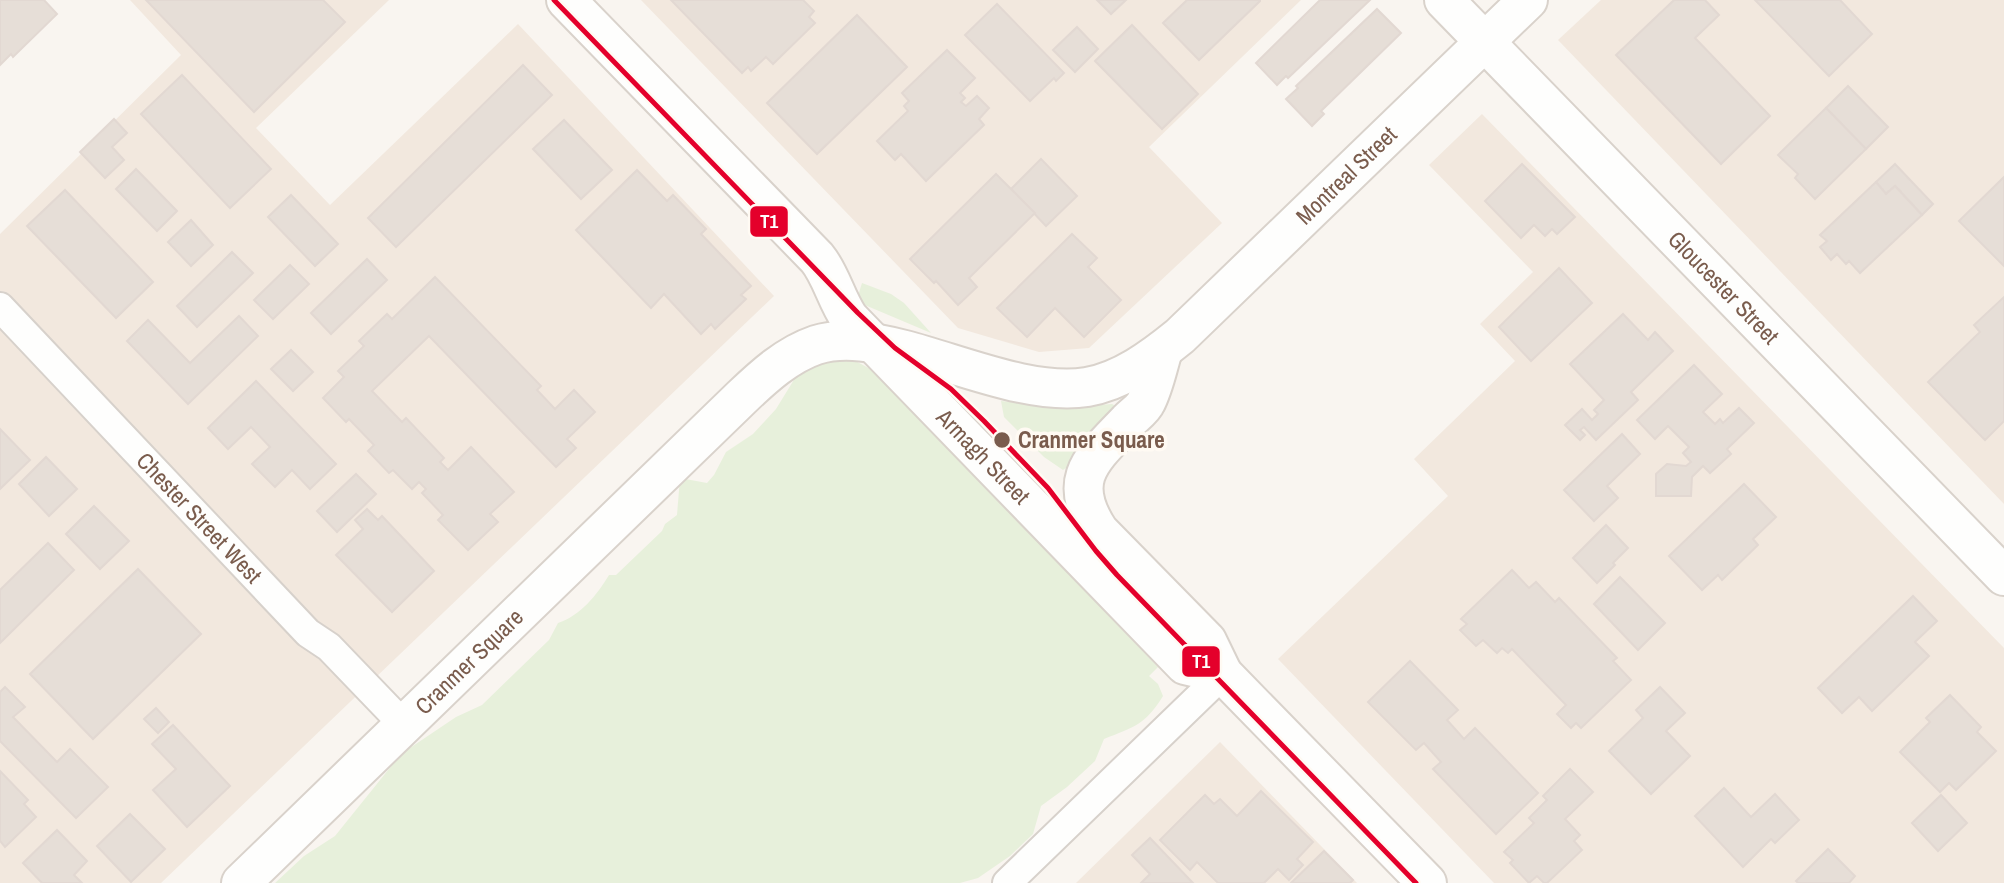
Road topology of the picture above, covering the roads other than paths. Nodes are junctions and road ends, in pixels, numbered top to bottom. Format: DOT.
graph roads {
  1 [pos="566,0"];
  2 [pos="1444,0"];
  3 [pos="1528,0"];
  4 [pos="1485,42"];
  5 [pos="0,307"];
  6 [pos="873,342"];
  7 [pos="1163,350"];
  8 [pos="2004,576"];
  9 [pos="1223,674"];
  10 [pos="404,725"];
  11 [pos="241,883"];
  12 [pos="1007,883"];
  13 [pos="1427,883"];
  1 -- 6 [label="street, Armagh Street"];
  2 -- 4 [label="street, Gloucester Street"];
  3 -- 4 [label="street, Montreal Street"];
  4 -- 7 [label="street, Montreal Street"];
  4 -- 8 [label="street, Gloucester Street"];
  5 -- 10 [label="street, Chester Street West"];
  6 -- 7 [label="street, Montreal Street"];
  6 -- 9 [label="street, Armagh Street"];
  6 -- 10 [label="street, Cranmer Square"];
  7 -- 9 [label="street"];
  9 -- 12 [label="street"];
  9 -- 13 [label="street"];
  10 -- 11 [label="street, Cranmer Square"];
}
